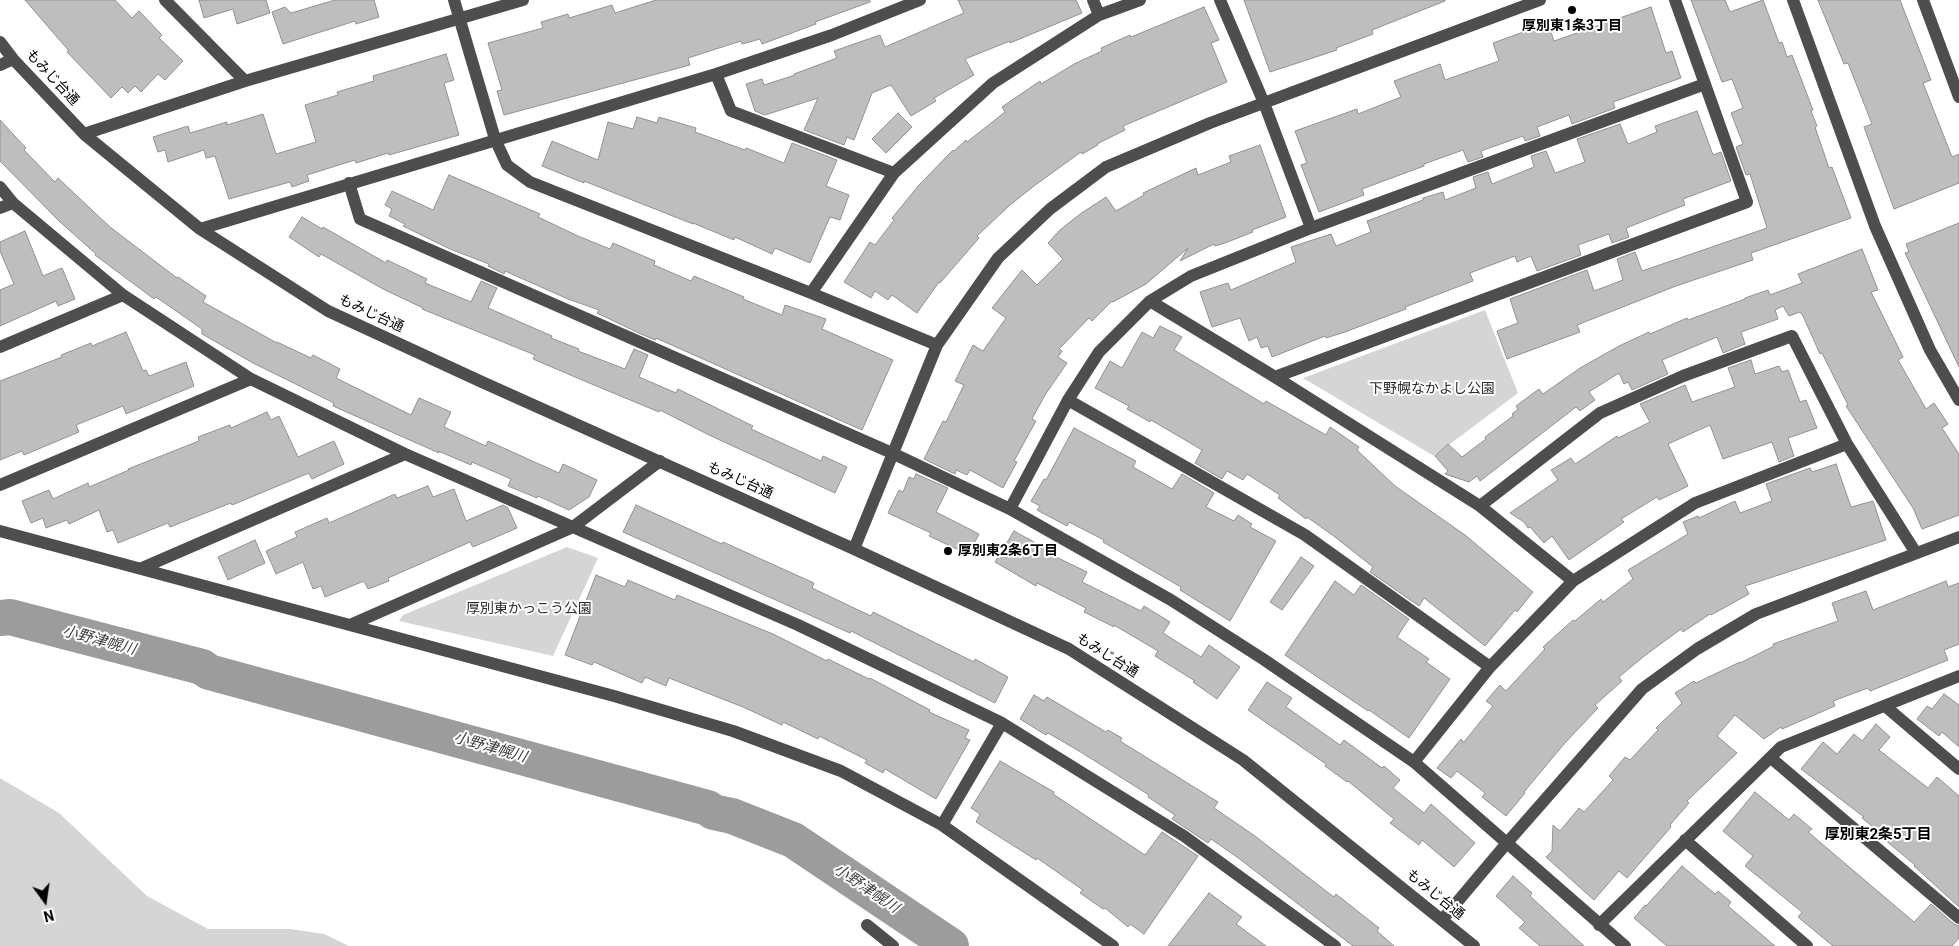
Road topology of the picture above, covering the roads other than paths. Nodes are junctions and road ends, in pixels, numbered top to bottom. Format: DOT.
graph roads {
  1 [pos="165,0"];
  2 [pos="454,0"];
  3 [pos="523,0"];
  4 [pos="920,0"];
  5 [pos="1093,0"];
  6 [pos="1140,0"];
  7 [pos="1220,0"];
  8 [pos="1540,0"];
  9 [pos="1675,0"];
  10 [pos="1793,0"];
  11 [pos="1924,1"];
  12 [pos="1098,15"];
  13 [pos="460,17"];
  14 [pos="0,42"];
  15 [pos="13,59"];
  16 [pos="0,65"];
  17 [pos="716,74"];
  18 [pos="245,81"];
  19 [pos="1705,84"];
  20 [pos="1959,97"];
  21 [pos="1264,103"];
  22 [pos="84,134"];
  23 [pos="495,139"];
  24 [pos="894,173"];
  25 [pos="349,183"];
  26 [pos="0,187"];
  27 [pos="14,203"];
  28 [pos="0,208"];
  29 [pos="1311,228"];
  30 [pos="200,229"];
  31 [pos="811,292"];
  32 [pos="123,295"];
  33 [pos="1150,301"];
  34 [pos="937,345"];
  35 [pos="0,347"];
  36 [pos="1276,377"];
  37 [pos="251,379"];
  38 [pos="1068,400"];
  39 [pos="1959,400"];
  40 [pos="1847,444"];
  41 [pos="892,453"];
  42 [pos="405,454"];
  43 [pos="660,461"];
  44 [pos="0,485"];
  45 [pos="1480,506"];
  46 [pos="1010,509"];
  47 [pos="573,527"];
  48 [pos="0,531"];
  49 [pos="1959,537"];
  50 [pos="854,549"];
  51 [pos="1916,553"];
  52 [pos="142,568"];
  53 [pos="1573,581"];
  54 [pos="350,625"];
  55 [pos="1490,667"];
  56 [pos="1959,676"];
  57 [pos="1885,706"];
  58 [pos="1002,723"];
  59 [pos="1771,758"];
  60 [pos="1414,762"];
  61 [pos="1959,769"];
  62 [pos="942,826"];
  63 [pos="1685,840"];
  64 [pos="1506,844"];
  65 [pos="1959,918"];
  66 [pos="1442,920"];
  67 [pos="867,925"];
  68 [pos="1599,925"];
  69 [pos="893,946"];
  70 [pos="1113,946"];
  71 [pos="1335,946"];
  72 [pos="1474,946"];
  73 [pos="1625,946"];
  74 [pos="1807,946"];
  1 -- 18 [label="street"];
  2 -- 13 [label="street"];
  3 -- 13 [label="street"];
  4 -- 17 [label="street"];
  5 -- 12 [label="street"];
  6 -- 12 [label="street"];
  7 -- 21 [label="street"];
  8 -- 21 [label="street"];
  9 -- 19 [label="street"];
  10 -- 39 [label="street"];
  11 -- 20 [label="street"];
  12 -- 24 [label="street"];
  13 -- 18 [label="street"];
  13 -- 23 [label="street"];
  14 -- 15 [label="street, もみじ台通"];
  15 -- 16 [label="street"];
  15 -- 22 [label="street, もみじ台通"];
  17 -- 23 [label="street"];
  17 -- 24 [label="street"];
  18 -- 22 [label="street"];
  19 -- 29 [label="street"];
  19 -- 36 [label="street"];
  21 -- 29 [label="street"];
  21 -- 34 [label="street"];
  22 -- 30 [label="street, もみじ台通"];
  23 -- 25 [label="street"];
  23 -- 31 [label="street"];
  24 -- 31 [label="street"];
  25 -- 30 [label="street"];
  25 -- 41 [label="street"];
  26 -- 27 [label="street"];
  27 -- 28 [label="street"];
  27 -- 32 [label="street"];
  29 -- 33 [label="street"];
  30 -- 43 [label="street, もみじ台通"];
  31 -- 34 [label="street"];
  32 -- 35 [label="street"];
  32 -- 37 [label="street"];
  33 -- 36 [label="street"];
  33 -- 38 [label="street"];
  34 -- 41 [label="street"];
  36 -- 45 [label="street"];
  37 -- 42 [label="street"];
  37 -- 44 [label="street"];
  38 -- 46 [label="street"];
  38 -- 55 [label="street"];
  40 -- 45 [label="street"];
  40 -- 51 [label="street"];
  40 -- 53 [label="street"];
  41 -- 46 [label="street"];
  41 -- 50 [label="street"];
  42 -- 47 [label="street"];
  42 -- 52 [label="street"];
  43 -- 47 [label="street"];
  43 -- 50 [label="street, もみじ台通"];
  45 -- 53 [label="street"];
  46 -- 60 [label="street"];
  47 -- 54 [label="street"];
  47 -- 58 [label="street"];
  48 -- 52 [label="street"];
  49 -- 51 [label="street"];
  50 -- 66 [label="street, もみじ台通"];
  51 -- 64 [label="street"];
  52 -- 54 [label="street"];
  53 -- 55 [label="street"];
  54 -- 62 [label="street"];
  55 -- 60 [label="street"];
  56 -- 57 [label="street"];
  57 -- 59 [label="street"];
  57 -- 61 [label="street"];
  58 -- 62 [label="street"];
  58 -- 71 [label="street"];
  59 -- 63 [label="street"];
  59 -- 65 [label="street"];
  60 -- 64 [label="street"];
  62 -- 70 [label="street"];
  63 -- 68 [label="street"];
  63 -- 74 [label="street"];
  64 -- 66 [label="street"];
  64 -- 68 [label="street"];
  66 -- 72 [label="street, もみじ台通"];
  67 -- 69 [label="street"];
  68 -- 73 [label="street"];
}
